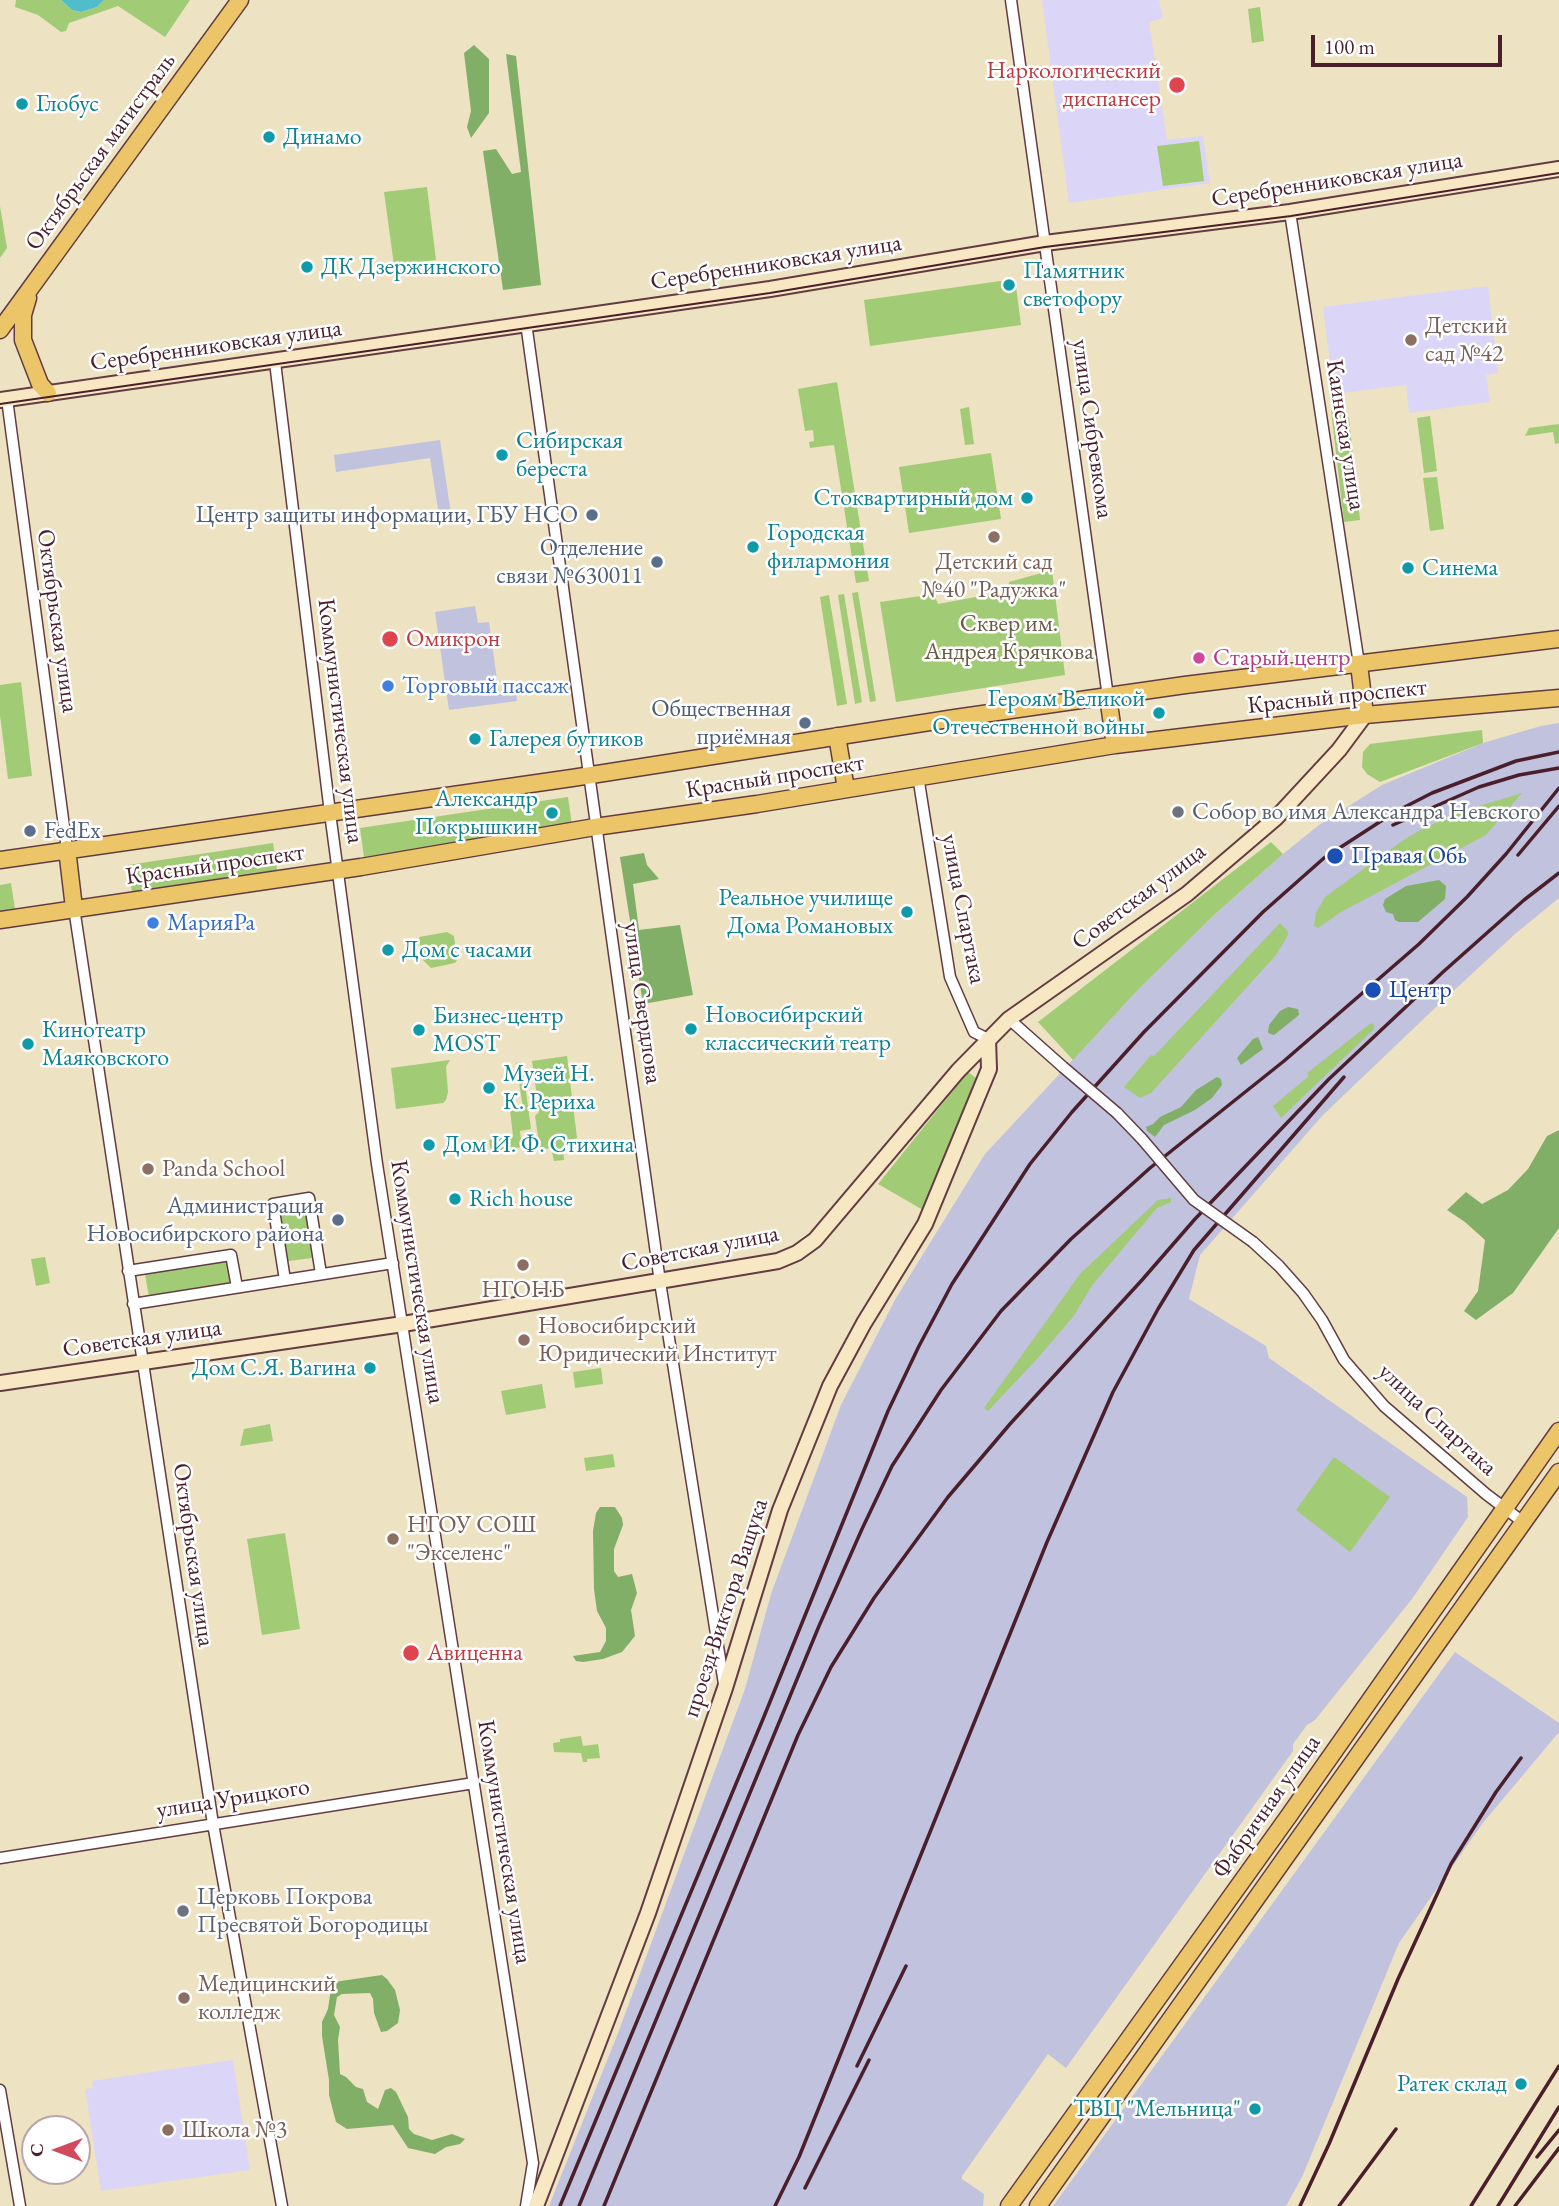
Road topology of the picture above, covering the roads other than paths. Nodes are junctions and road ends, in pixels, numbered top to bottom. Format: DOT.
graph roads {
  1 [pos="240,0"];
  2 [pos="1011,0"];
  3 [pos="1559,169"];
  4 [pos="1290,212"];
  5 [pos="1045,243"];
  6 [pos="32,287"];
  7 [pos="526,323"];
  8 [pos="0,330"];
  9 [pos="275,362"];
  10 [pos="48,393"];
  11 [pos="4,400"];
  12 [pos="1556,641"];
  13 [pos="1360,664"];
  14 [pos="1555,696"];
  15 [pos="1108,697"];
  16 [pos="1365,715"];
  17 [pos="837,736"];
  18 [pos="1115,745"];
  19 [pos="588,776"];
  20 [pos="918,776"];
  21 [pos="846,789"];
  22 [pos="330,813"];
  23 [pos="595,827"];
  24 [pos="67,849"];
  25 [pos="0,860"];
  26 [pos="338,870"];
  27 [pos="74,908"];
  28 [pos="0,920"];
  29 [pos="1009,1019"];
  30 [pos="988,1039"];
  31 [pos="393,1263"];
  32 [pos="128,1271"];
  33 [pos="321,1273"];
  34 [pos="285,1280"];
  35 [pos="660,1282"];
  36 [pos="237,1287"];
  37 [pos="133,1304"];
  38 [pos="403,1324"];
  39 [pos="142,1361"];
  40 [pos="0,1383"];
  41 [pos="1559,1431"];
  42 [pos="1559,1472"];
  43 [pos="1504,1508"];
  44 [pos="1523,1522"];
  45 [pos="725,1688"];
  46 [pos="474,1783"];
  47 [pos="212,1824"];
  48 [pos="0,1858"];
  49 [pos="0,2090"];
  50 [pos="20,2206"];
  51 [pos="282,2206"];
  52 [pos="526,2206"];
  53 [pos="536,2206"];
  54 [pos="1009,2206"];
  55 [pos="1038,2206"];
  1 -- 6 [label="main road, Октябрьская магистраль"];
  2 -- 5 [label="street, улица Сибревкома"];
  3 -- 4 [label="street, Серебренниковская улица"];
  4 -- 5 [label="street, Серебренниковская улица"];
  4 -- 13 [label="street, Каинская улица"];
  5 -- 7 [label="street, Серебренниковская улица"];
  5 -- 15 [label="street, улица Сибревкома"];
  6 -- 8 [label="main road, Октябрьская магистраль"];
  6 -- 10 [label="main road"];
  7 -- 9 [label="street, Серебренниковская улица"];
  7 -- 19 [label="street, улица Свердлова"];
  9 -- 10 [label="street, Серебренниковская улица"];
  9 -- 22 [label="street, Коммунистическая улица"];
  10 -- 11 [label="street, Серебренниковская улица"];
  11 -- 24 [label="street, Октябрьская улица"];
  12 -- 13 [label="main road, Красный проспект"];
  13 -- 15 [label="main road, Красный проспект"];
  13 -- 16 [label="main road"];
  14 -- 16 [label="main road, Красный проспект"];
  15 -- 17 [label="main road, Красный проспект"];
  15 -- 18 [label="main road"];
  16 -- 18 [label="main road, Красный проспект"];
  16 -- 29 [label="street, Советская улица"];
  17 -- 19 [label="main road, Красный проспект"];
  17 -- 21 [label="main road"];
  18 -- 20 [label="main road, Красный проспект"];
  19 -- 22 [label="main road, Красный проспект"];
  19 -- 23 [label="street, улица Свердлова"];
  20 -- 21 [label="main road, Красный проспект"];
  20 -- 30 [label="street, улица Спартака"];
  21 -- 23 [label="main road, Красный проспект"];
  22 -- 24 [label="main road, Красный проспект"];
  22 -- 26 [label="street, Коммунистическая улица"];
  23 -- 26 [label="main road, Красный проспект"];
  23 -- 35 [label="street, улица Свердлова"];
  24 -- 25 [label="main road, Красный проспект"];
  24 -- 27 [label="main road"];
  26 -- 27 [label="main road, Красный проспект"];
  26 -- 31 [label="street, Коммунистическая улица"];
  27 -- 28 [label="main road, Красный проспект"];
  27 -- 32 [label="street, Октябрьская улица"];
  29 -- 30 [label="street, Советская улица"];
  29 -- 43 [label="street, улица Спартака, bridge"];
  30 -- 35 [label="street, Советская улица"];
  30 -- 45 [label="street, проезд Виктора Ващука"];
  31 -- 33 [label="street"];
  31 -- 38 [label="street, Коммунистическая улица"];
  32 -- 36 [label="street"];
  32 -- 37 [label="street, Октябрьская улица"];
  33 -- 34 [label="street"];
  33 -- 34 [label="street"];
  34 -- 36 [label="street"];
  35 -- 38 [label="street, Советская улица"];
  35 -- 45 [label="street, улица Свердлова"];
  36 -- 37 [label="street"];
  37 -- 39 [label="street, Октябрьская улица"];
  38 -- 39 [label="street, Советская улица"];
  38 -- 46 [label="street, Коммунистическая улица"];
  39 -- 40 [label="street, Советская улица"];
  39 -- 47 [label="street, Октябрьская улица"];
  41 -- 43 [label="main road, Фабричная улица"];
  42 -- 44 [label="main road, Фабричная улица"];
  43 -- 44 [label="street, улица Спартака"];
  43 -- 54 [label="main road, Фабричная улица"];
  44 -- 55 [label="main road, Фабричная улица"];
  45 -- 53 [label="street, проезд Виктора Ващука"];
  46 -- 47 [label="street, улица Урицкого"];
  46 -- 52 [label="street, Коммунистическая улица"];
  47 -- 48 [label="street, улица Урицкого"];
  47 -- 51 [label="street, Октябрьская улица"];
  49 -- 50 [label="street"];
}
